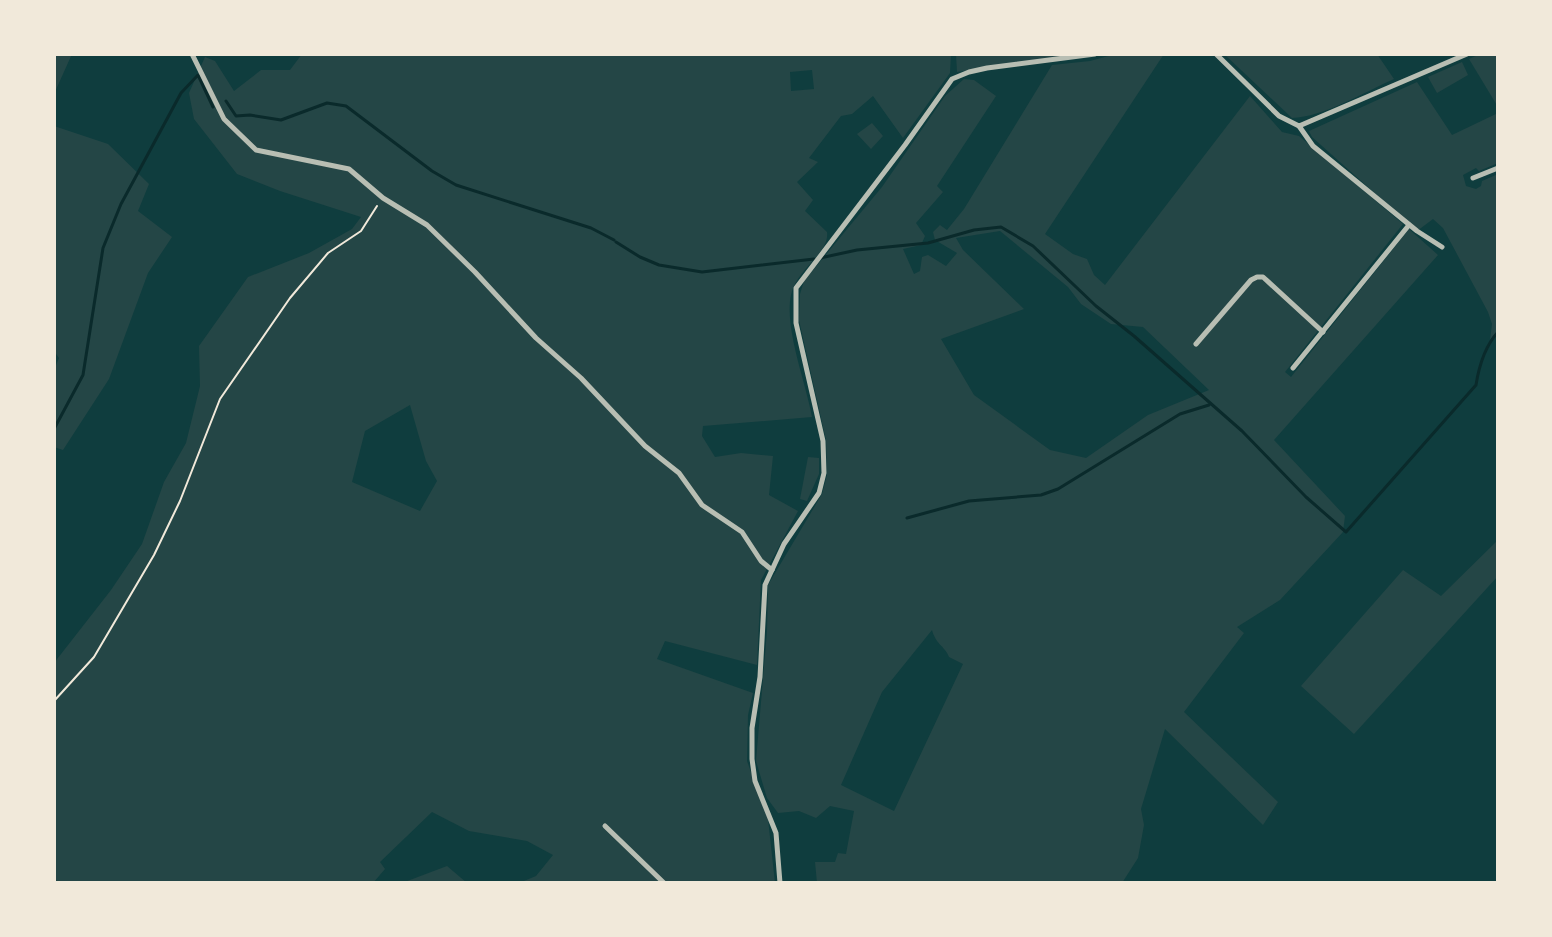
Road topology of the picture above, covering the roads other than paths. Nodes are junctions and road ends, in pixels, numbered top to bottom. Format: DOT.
graph roads {
  1 [pos="192,54"];
  2 [pos="1095,54"];
  3 [pos="1216,54"];
  4 [pos="1467,54"];
  5 [pos="1299,126"];
  6 [pos="1498,168"];
  7 [pos="1473,178"];
  8 [pos="1409,225"];
  9 [pos="1442,247"];
  10 [pos="1323,332"];
  11 [pos="1196,344"];
  12 [pos="1293,368"];
  13 [pos="772,570"];
  14 [pos="605,826"];
  15 [pos="664,883"];
  16 [pos="780,883"];
  1 -- 13 [label="street"];
  2 -- 13 [label="street"];
  3 -- 5 [label="street"];
  4 -- 5 [label="street"];
  5 -- 8 [label="street"];
  6 -- 7 [label="street"];
  8 -- 9 [label="street"];
  8 -- 10 [label="street"];
  10 -- 11 [label="street"];
  10 -- 12 [label="street"];
  13 -- 16 [label="street"];
  14 -- 15 [label="street"];
}
